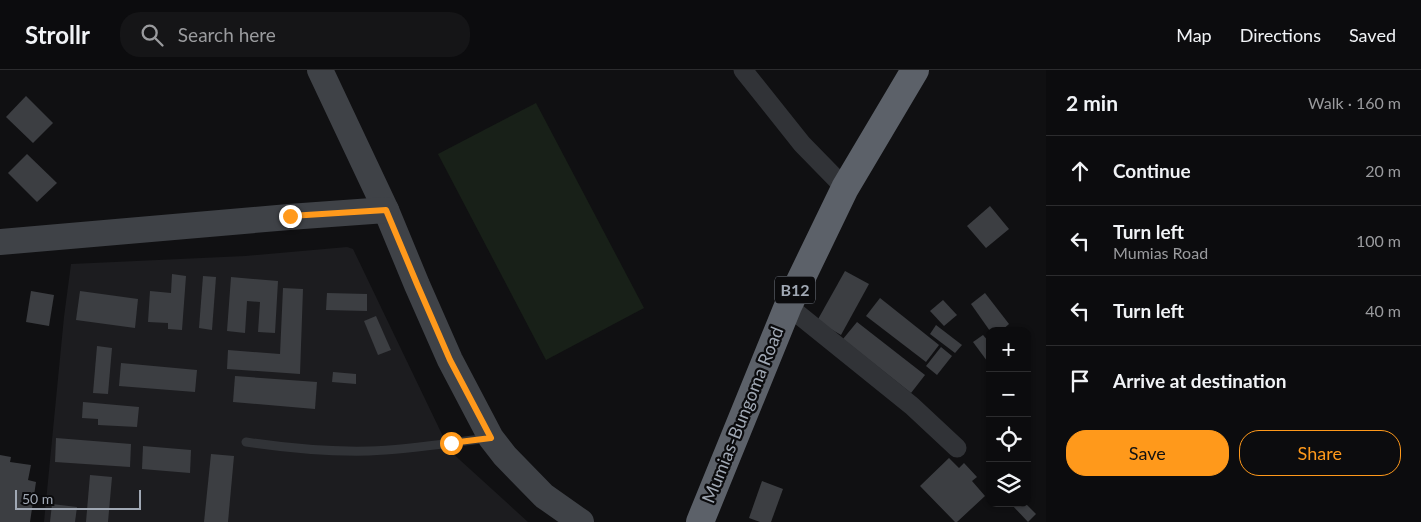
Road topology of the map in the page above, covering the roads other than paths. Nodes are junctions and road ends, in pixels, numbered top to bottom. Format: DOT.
graph roads {
  1 [pos="320,70"];
  2 [pos="743,70"];
  3 [pos="915,70"];
  4 [pos="845,188"];
  5 [pos="386,210"];
  6 [pos="0,242"];
  7 [pos="788,306"];
  8 [pos="491,438"];
  9 [pos="246,442"];
  10 [pos="957,448"];
  11 [pos="581,522"];
  12 [pos="700,522"];
  1 -- 5 [label="street"];
  2 -- 4 [label="street"];
  3 -- 4 [label="highway, Mumias-Bungoma Road / B12"];
  4 -- 7 [label="highway, Mumias-Bungoma Road / B12"];
  5 -- 6 [label="street"];
  5 -- 8 [label="street"];
  7 -- 10 [label="street"];
  7 -- 12 [label="highway, Mumias-Bungoma Road / B12"];
  8 -- 9 [label="lane"];
  8 -- 11 [label="street"];
}
